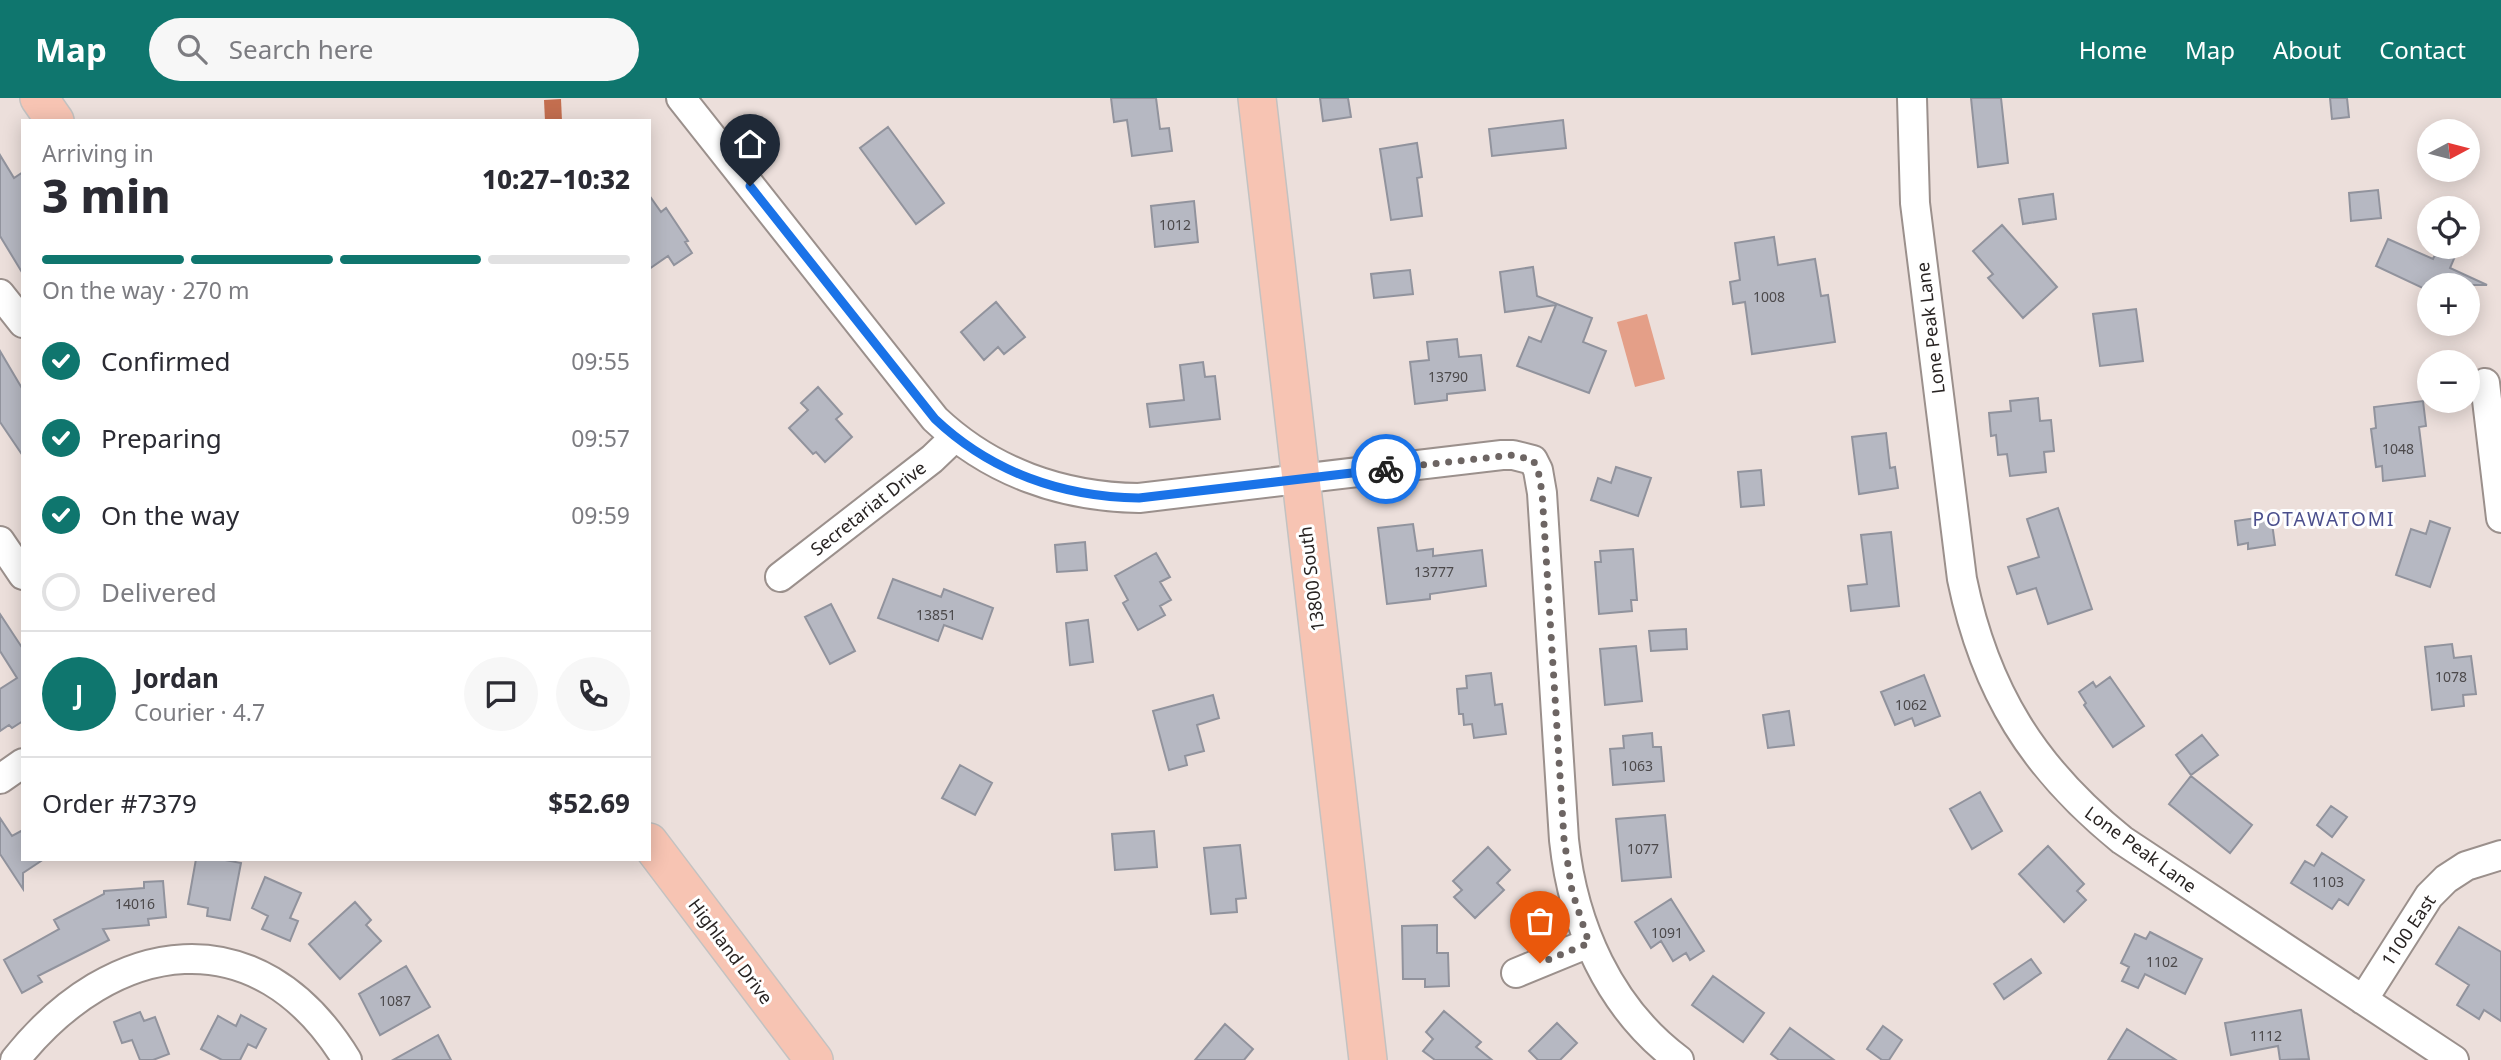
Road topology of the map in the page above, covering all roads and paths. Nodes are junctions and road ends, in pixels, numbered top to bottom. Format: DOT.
graph roads {
  1 [pos="39,98"];
  2 [pos="681,98"];
  3 [pos="1257,98"];
  4 [pos="1912,98"];
  5 [pos="54,119"];
  6 [pos="0,294"];
  7 [pos="21,320"];
  8 [pos="2485,383"];
  9 [pos="955,438"];
  10 [pos="1299,480"];
  11 [pos="2501,519"];
  12 [pos="0,541"];
  13 [pos="21,572"];
  14 [pos="780,577"];
  15 [pos="21,764"];
  16 [pos="0,779"];
  17 [pos="651,845"];
  18 [pos="2501,855"];
  19 [pos="1589,943"];
  20 [pos="1516,973"];
  21 [pos="2363,1000"];
  22 [pos="15,1060"];
  23 [pos="348,1060"];
  24 [pos="814,1060"];
  25 [pos="1368,1060"];
  26 [pos="1679,1060"];
  27 [pos="2455,1060"];
  1 -- 5 [label="main road"];
  2 -- 9 [label="street"];
  3 -- 10 [label="main road, 13800 South"];
  4 -- 21 [label="street, Lone Peak Lane"];
  6 -- 7 [label="street"];
  8 -- 11 [label="street"];
  9 -- 10 [label="street"];
  9 -- 14 [label="street, Secretariat Drive"];
  10 -- 19 [label="street"];
  10 -- 25 [label="main road, 13800 South"];
  12 -- 13 [label="street"];
  15 -- 16 [label="street"];
  17 -- 24 [label="main road, Highland Drive"];
  18 -- 21 [label="street, 1100 East"];
  19 -- 20 [label="street"];
  19 -- 26 [label="street"];
  21 -- 27 [label="street, Lone Peak Lane"];
  22 -- 23 [label="street"];
}
